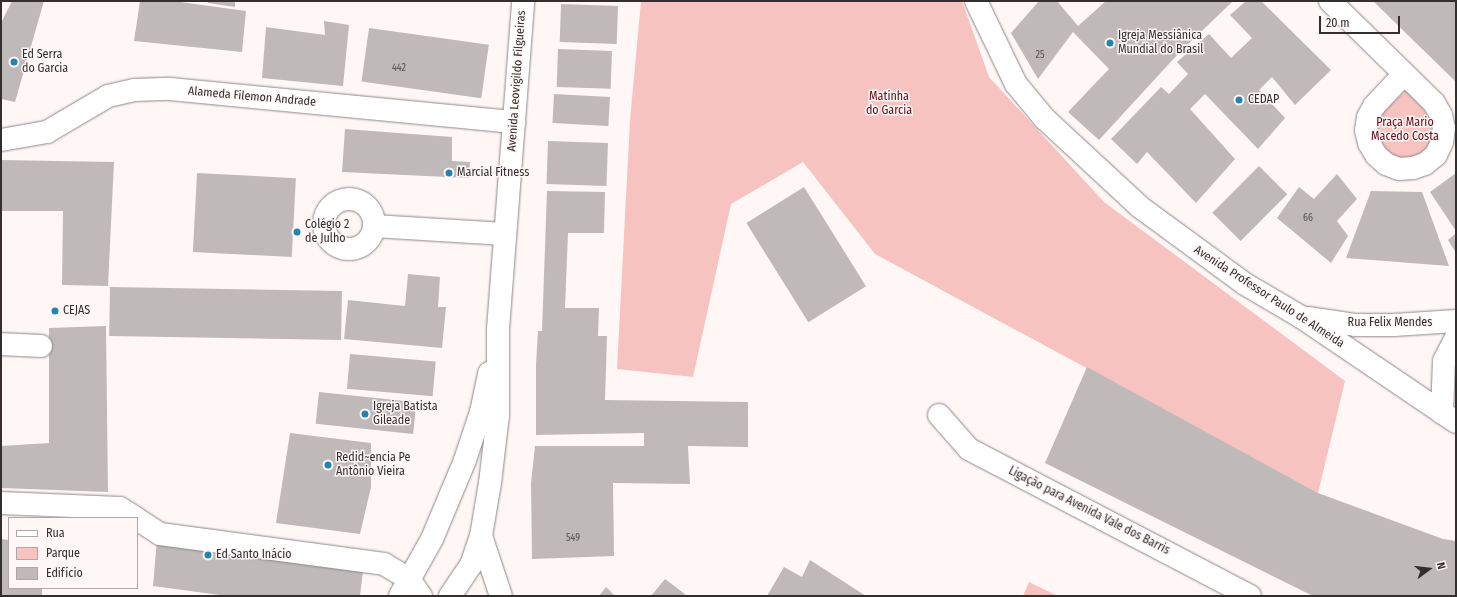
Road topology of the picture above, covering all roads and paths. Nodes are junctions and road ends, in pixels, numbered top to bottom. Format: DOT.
graph roads {
  1 [pos="523,1"];
  2 [pos="976,1"];
  3 [pos="1330,1"];
  4 [pos="1404,74"];
  5 [pos="514,122"];
  6 [pos="1,140"];
  7 [pos="374,226"];
  8 [pos="505,234"];
  9 [pos="1301,317"];
  10 [pos="1456,321"];
  11 [pos="498,329"];
  12 [pos="1456,337"];
  13 [pos="1,344"];
  14 [pos="41,346"];
  15 [pos="939,415"];
  16 [pos="1449,417"];
  17 [pos="1,503"];
  18 [pos="134,517"];
  19 [pos="138,519"];
  20 [pos="481,536"];
  21 [pos="410,590"];
  22 [pos="450,596"];
  23 [pos="501,596"];
  24 [pos="1250,596"];
  1 -- 5 [label="street, Avenida Leovigildo Filgueiras"];
  2 -- 9 [label="street, Avenida Professor Paulo de Almeida"];
  3 -- 4 [label="street"];
  5 -- 6 [label="street, Alameda Filemon Andrade"];
  5 -- 8 [label="street, Avenida Leovigildo Filgueiras"];
  7 -- 8 [label="street"];
  8 -- 11 [label="street, Avenida Leovigildo Filgueiras"];
  9 -- 10 [label="street, Rua Felix Mendes"];
  9 -- 16 [label="street, Avenida Professor Paulo de Almeida"];
  11 -- 20 [label="street, Avenida Leovigildo Filgueiras"];
  11 -- 21 [label="street, Avenida Leovigildo Filgueiras"];
  12 -- 16 [label="street"];
  13 -- 14 [label="street"];
  15 -- 24 [label="street, Ligação para Avenida Vale dos Barris"];
  17 -- 18 [label="street"];
  19 -- 21 [label="street"];
  20 -- 22 [label="street, Avenida Leovigildo Filgueiras"];
  20 -- 23 [label="street"];
}
